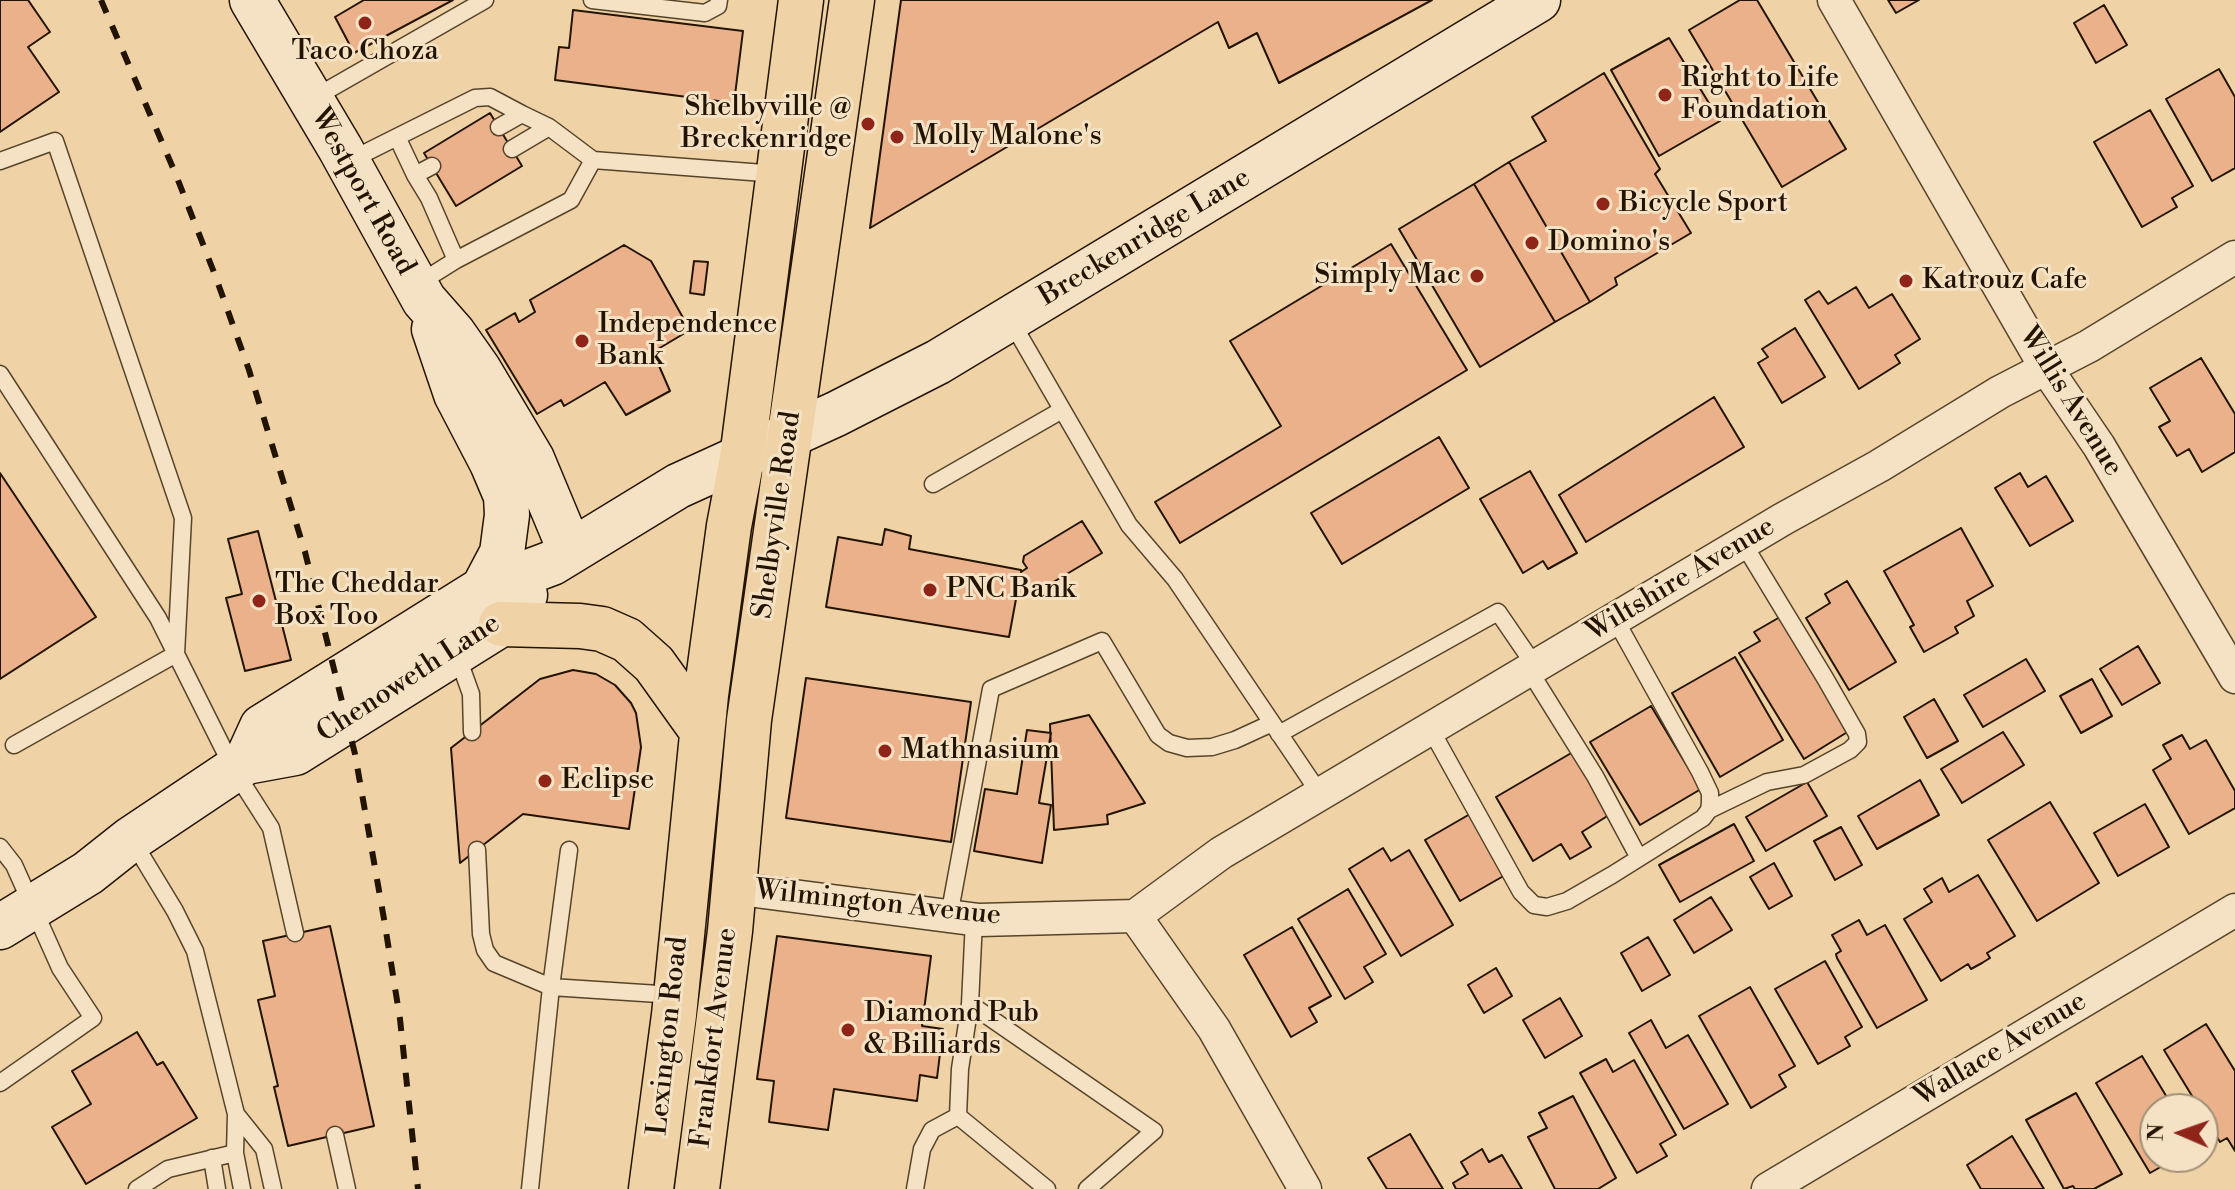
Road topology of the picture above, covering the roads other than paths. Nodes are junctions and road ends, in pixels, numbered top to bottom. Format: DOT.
graph roads {
  1 [pos="252,0"];
  2 [pos="485,0"];
  3 [pos="592,0"];
  4 [pos="719,0"];
  5 [pos="801,0"];
  6 [pos="852,0"];
  7 [pos="1834,0"];
  8 [pos="1512,11"];
  9 [pos="311,100"];
  10 [pos="522,114"];
  11 [pos="499,127"];
  12 [pos="549,127"];
  13 [pos="398,139"];
  14 [pos="512,149"];
  15 [pos="593,160"];
  16 [pos="0,161"];
  17 [pos="348,162"];
  18 [pos="432,166"];
  19 [pos="415,175"];
  20 [pos="778,175"];
  21 [pos="445,189"];
  22 [pos="429,198"];
  23 [pos="2235,257"];
  24 [pos="456,260"];
  25 [pos="420,293"];
  26 [pos="1010,319"];
  27 [pos="2046,368"];
  28 [pos="0,374"];
  29 [pos="1062,410"];
  30 [pos="790,436"];
  31 [pos="742,458"];
  32 [pos="933,484"];
  33 [pos="1743,543"];
  34 [pos="561,556"];
  35 [pos="492,607"];
  36 [pos="1615,619"];
  37 [pos="456,652"];
  38 [pos="176,654"];
  39 [pos="1532,668"];
  40 [pos="2235,677"];
  41 [pos="1275,728"];
  42 [pos="1430,728"];
  43 [pos="702,731"];
  44 [pos="472,732"];
  45 [pos="14,745"];
  46 [pos="240,766"];
  47 [pos="1320,794"];
  48 [pos="1709,810"];
  49 [pos="131,839"];
  50 [pos="0,847"];
  51 [pos="477,850"];
  52 [pos="569,850"];
  53 [pos="1639,858"];
  54 [pos="685,882"];
  55 [pos="732,888"];
  56 [pos="2235,910"];
  57 [pos="17,916"];
  58 [pos="1135,916"];
  59 [pos="961,918"];
  60 [pos="295,933"];
  61 [pos="551,987"];
  62 [pos="663,994"];
  63 [pos="970,1004"];
  64 [pos="0,1083"];
  65 [pos="236,1114"];
  66 [pos="958,1116"];
  67 [pos="335,1135"];
  68 [pos="235,1153"];
  69 [pos="212,1158"];
  70 [pos="137,1189"];
  71 [pos="217,1189"];
  72 [pos="242,1189"];
  73 [pos="273,1189"];
  74 [pos="347,1189"];
  75 [pos="530,1189"];
  76 [pos="622,1189"];
  77 [pos="651,1189"];
  78 [pos="697,1189"];
  79 [pos="915,1189"];
  80 [pos="1047,1189"];
  81 [pos="1087,1189"];
  82 [pos="1305,1189"];
  83 [pos="1768,1189"];
  1 -- 9 [label="main road, Westport Road"];
  2 -- 9 [label="lane"];
  3 -- 4 [label="lane"];
  5 -- 20 [label="main road, Shelbyville Road"];
  6 -- 30 [label="main road, Shelbyville Road"];
  7 -- 27 [label="street, Willis Avenue"];
  8 -- 26 [label="main road, Breckenridge Lane"];
  9 -- 17 [label="main road, Westport Road"];
  10 -- 11 [label="lane"];
  10 -- 12 [label="lane"];
  10 -- 13 [label="lane"];
  12 -- 14 [label="lane"];
  12 -- 15 [label="lane"];
  13 -- 17 [label="lane"];
  13 -- 19 [label="lane"];
  15 -- 20 [label="lane"];
  15 -- 24 [label="lane"];
  16 -- 38 [label="lane"];
  17 -- 25 [label="main road, Westport Road"];
  18 -- 19 [label="lane"];
  19 -- 22 [label="lane"];
  20 -- 31 [label="main road, Shelbyville Road"];
  21 -- 22 [label="lane"];
  22 -- 24 [label="lane"];
  23 -- 27 [label="street, Wiltshire Avenue"];
  24 -- 25 [label="lane"];
  25 -- 34 [label="main road, Westport Road"];
  25 -- 35 [label="main road, Westport Road"];
  26 -- 29 [label="lane"];
  26 -- 30 [label="main road, Breckenridge Lane"];
  27 -- 33 [label="street, Wiltshire Avenue"];
  27 -- 40 [label="street, Willis Avenue"];
  28 -- 38 [label="lane"];
  29 -- 32 [label="lane"];
  29 -- 41 [label="lane"];
  30 -- 31 [label="main road, Breckenridge Lane"];
  30 -- 55 [label="main road, Shelbyville Road"];
  31 -- 34 [label="main road, Chenoweth Lane"];
  31 -- 43 [label="main road, Shelbyville Road"];
  33 -- 36 [label="street, Wiltshire Avenue"];
  33 -- 48 [label="lane"];
  34 -- 35 [label="main road, Chenoweth Lane"];
  35 -- 37 [label="main road, Chenoweth Lane"];
  35 -- 43 [label="main road"];
  35 -- 46 [label="main road, Chenoweth Lane"];
  36 -- 39 [label="street, Wiltshire Avenue"];
  36 -- 48 [label="lane"];
  37 -- 44 [label="lane"];
  37 -- 46 [label="main road, Chenoweth Lane"];
  38 -- 45 [label="lane"];
  38 -- 46 [label="lane"];
  39 -- 41 [label="lane"];
  39 -- 42 [label="street, Wiltshire Avenue"];
  39 -- 53 [label="lane"];
  41 -- 47 [label="lane"];
  41 -- 59 [label="lane"];
  42 -- 47 [label="street, Wiltshire Avenue"];
  42 -- 53 [label="lane"];
  43 -- 54 [label="main road, Shelbyville Road"];
  46 -- 49 [label="main road, Chenoweth Lane"];
  46 -- 60 [label="lane"];
  47 -- 58 [label="street, Wiltshire Avenue"];
  48 -- 53 [label="lane"];
  49 -- 57 [label="main road, Chenoweth Lane"];
  49 -- 65 [label="lane"];
  50 -- 57 [label="lane"];
  51 -- 61 [label="lane"];
  52 -- 61 [label="lane"];
  54 -- 62 [label="main road, Frankfort Avenue"];
  55 -- 59 [label="street, Wilmington Avenue"];
  55 -- 78 [label="main road, Frankfort Avenue"];
  56 -- 83 [label="street, Wallace Avenue"];
  57 -- 64 [label="lane"];
  58 -- 59 [label="street, Wilmington Avenue"];
  58 -- 82 [label="street"];
  59 -- 63 [label="lane"];
  61 -- 62 [label="lane"];
  61 -- 75 [label="lane"];
  62 -- 76 [label="main road, Frankfort Avenue"];
  62 -- 77 [label="main road, Lexington Road"];
  63 -- 66 [label="lane"];
  63 -- 81 [label="lane"];
  65 -- 68 [label="lane"];
  65 -- 73 [label="lane"];
  66 -- 79 [label="lane"];
  66 -- 80 [label="lane"];
  67 -- 74 [label="lane"];
  68 -- 69 [label="lane"];
  68 -- 72 [label="lane"];
  69 -- 70 [label="lane"];
  69 -- 71 [label="lane"];
}
